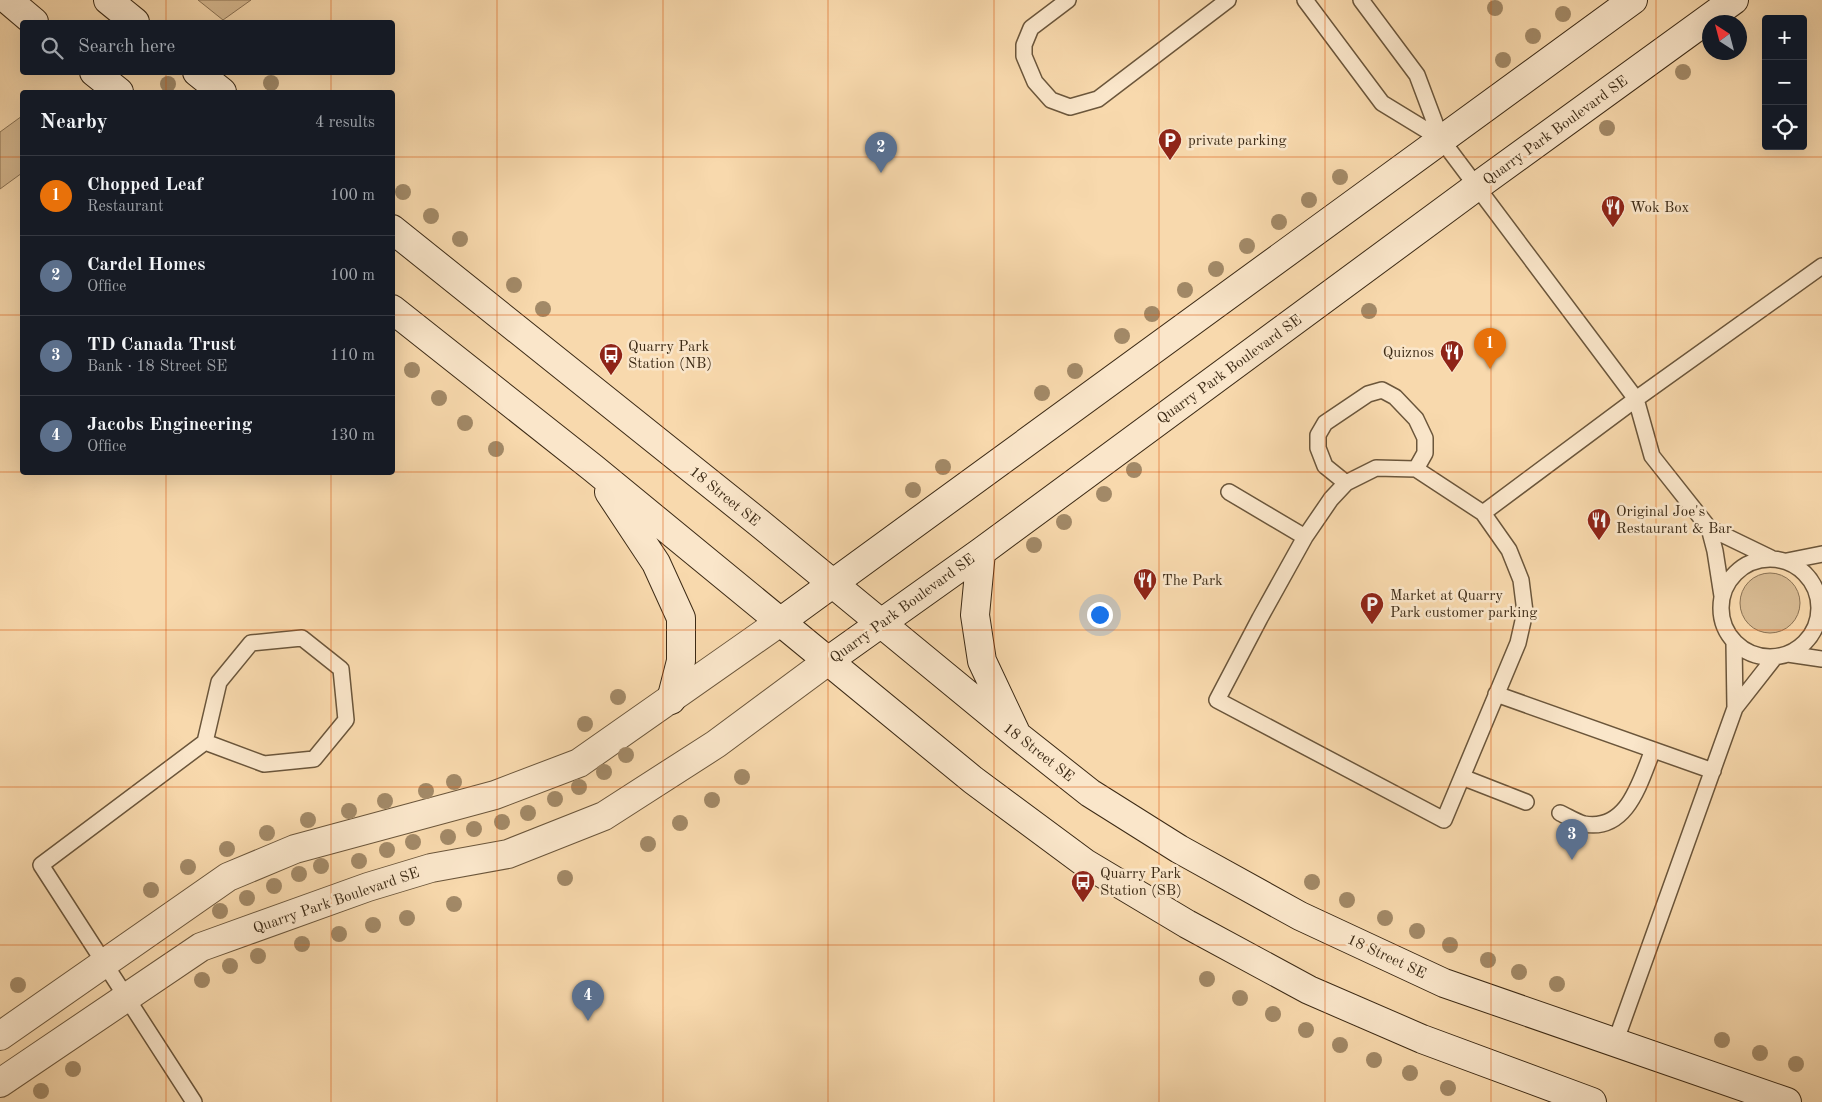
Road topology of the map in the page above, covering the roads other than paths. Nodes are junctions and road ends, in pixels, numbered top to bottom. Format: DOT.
graph roads {
  1 [pos="8,0"];
  2 [pos="108,0"];
  3 [pos="1068,0"];
  4 [pos="1228,0"];
  5 [pos="1305,0"];
  6 [pos="1361,0"];
  7 [pos="1633,0"];
  8 [pos="1734,0"];
  9 [pos="32,20"];
  10 [pos="133,20"];
  11 [pos="98,75"];
  12 [pos="201,75"];
  13 [pos="116,90"];
  14 [pos="220,90"];
  15 [pos="1440,139"];
  16 [pos="1476,187"];
  17 [pos="395,231"];
  18 [pos="1822,266"];
  19 [pos="395,311"];
  20 [pos="1636,399"];
  21 [pos="593,468"];
  22 [pos="1416,469"];
  23 [pos="1346,483"];
  24 [pos="1229,492"];
  25 [pos="1483,513"];
  26 [pos="1710,528"];
  27 [pos="1305,537"];
  28 [pos="981,552"];
  29 [pos="1822,554"];
  30 [pos="1771,558"];
  31 [pos="1787,561"];
  32 [pos="833,584"];
  33 [pos="1722,596"];
  34 [pos="1821,611"];
  35 [pos="780,622"];
  36 [pos="881,624"];
  37 [pos="1734,643"];
  38 [pos="1781,656"];
  39 [pos="1822,659"];
  40 [pos="828,661"];
  41 [pos="1496,694"];
  42 [pos="670,700"];
  43 [pos="1734,708"];
  44 [pos="1018,736"];
  45 [pos="206,742"];
  46 [pos="1652,750"];
  47 [pos="1713,771"];
  48 [pos="1462,777"];
  49 [pos="1526,802"];
  50 [pos="1560,813"];
  51 [pos="104,963"];
  52 [pos="127,997"];
  53 [pos="0,1036"];
  54 [pos="1615,1043"];
  55 [pos="0,1082"];
  56 [pos="194,1102"];
  57 [pos="1592,1102"];
  58 [pos="1788,1102"];
  1 -- 9 [label="main road"];
  2 -- 10 [label="main road"];
  3 -- 4 [label="lane"];
  5 -- 15 [label="lane"];
  6 -- 15 [label="lane"];
  7 -- 15 [label="main road"];
  8 -- 16 [label="main road, Quarry Park Boulevard SE"];
  11 -- 13 [label="main road"];
  12 -- 14 [label="main road"];
  15 -- 16 [label="lane"];
  15 -- 32 [label="main road"];
  16 -- 20 [label="lane"];
  16 -- 28 [label="main road, Quarry Park Boulevard SE"];
  17 -- 32 [label="main road, 18 Street SE"];
  18 -- 20 [label="lane"];
  19 -- 21 [label="main road"];
  20 -- 25 [label="lane"];
  20 -- 26 [label="lane"];
  21 -- 35 [label="main road"];
  21 -- 42 [label="main road"];
  22 -- 23 [label="lane"];
  22 -- 23 [label="lane"];
  22 -- 25 [label="lane"];
  23 -- 27 [label="lane"];
  24 -- 27 [label="lane"];
  25 -- 41 [label="lane"];
  26 -- 30 [label="lane"];
  26 -- 33 [label="lane"];
  27 -- 48 [label="lane"];
  28 -- 36 [label="main road, Quarry Park Boulevard SE"];
  28 -- 44 [label="main road"];
  29 -- 31 [label="lane"];
  30 -- 31 [label="lane"];
  30 -- 33 [label="lane"];
  31 -- 34 [label="lane"];
  32 -- 35 [label="main road"];
  32 -- 36 [label="main road, 18 Street SE"];
  33 -- 37 [label="lane"];
  34 -- 38 [label="lane"];
  35 -- 40 [label="main road"];
  35 -- 42 [label="main road"];
  36 -- 40 [label="main road, Quarry Park Boulevard SE"];
  36 -- 44 [label="main road, 18 Street SE"];
  37 -- 38 [label="lane"];
  37 -- 43 [label="lane"];
  38 -- 39 [label="lane"];
  38 -- 43 [label="lane"];
  40 -- 52 [label="main road, Quarry Park Boulevard SE"];
  40 -- 57 [label="main road"];
  41 -- 46 [label="lane"];
  41 -- 48 [label="lane"];
  42 -- 51 [label="main road"];
  43 -- 47 [label="lane"];
  44 -- 54 [label="main road, 18 Street SE"];
  45 -- 45 [label="lane"];
  45 -- 51 [label="lane"];
  46 -- 47 [label="lane"];
  46 -- 50 [label="lane"];
  47 -- 54 [label="lane"];
  48 -- 49 [label="lane"];
  51 -- 52 [label="lane"];
  51 -- 53 [label="main road"];
  52 -- 55 [label="main road, Quarry Park Boulevard SE"];
  52 -- 56 [label="lane"];
  54 -- 58 [label="main road, 18 Street SE"];
}
